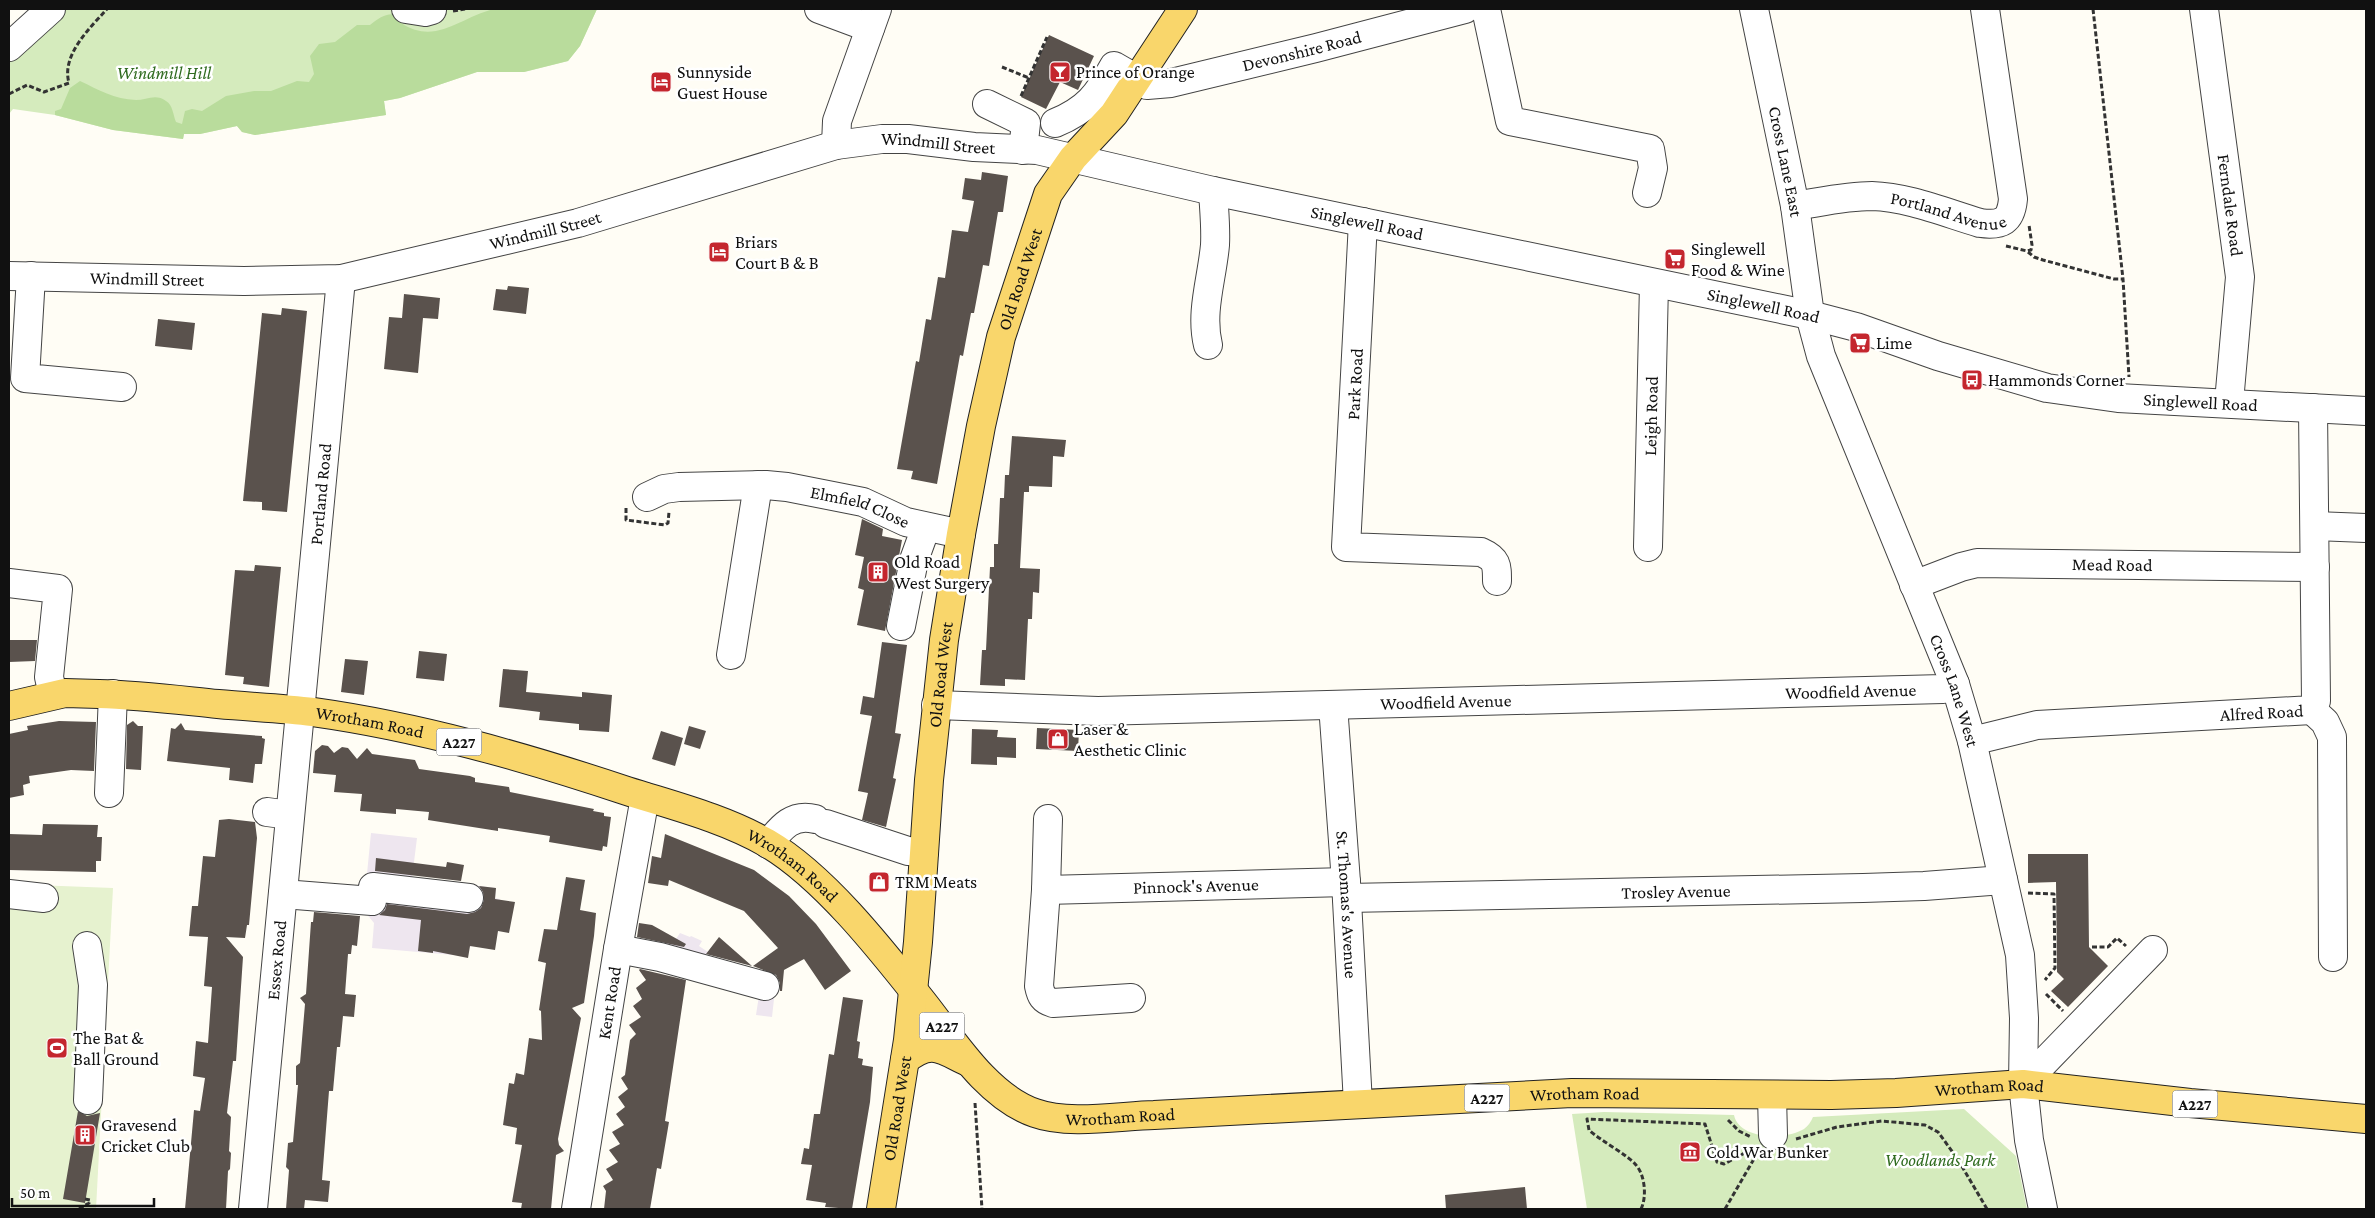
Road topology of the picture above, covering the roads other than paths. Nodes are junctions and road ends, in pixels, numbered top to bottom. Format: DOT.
graph roads {
  1 [pos="51,9"];
  2 [pos="1183,9"];
  3 [pos="1464,9"];
  4 [pos="1486,9"];
  5 [pos="1754,9"];
  6 [pos="1985,9"];
  7 [pos="2204,9"];
  8 [pos="806,12"];
  9 [pos="874,18"];
  10 [pos="9,47"];
  11 [pos="1138,81"];
  12 [pos="986,104"];
  13 [pos="1055,123"];
  14 [pos="836,145"];
  15 [pos="1023,150"];
  16 [pos="1073,158"];
  17 [pos="1212,191"];
  18 [pos="1648,194"];
  19 [pos="1795,206"];
  20 [pos="1363,222"];
  21 [pos="20,276"];
  22 [pos="342,279"];
  23 [pos="1654,284"];
  24 [pos="1810,316"];
  25 [pos="1208,345"];
  26 [pos="122,387"];
  27 [pos="2229,402"];
  28 [pos="2313,408"];
  29 [pos="2366,411"];
  30 [pos="758,485"];
  31 [pos="648,501"];
  32 [pos="2315,526"];
  33 [pos="926,527"];
  34 [pos="2366,528"];
  35 [pos="960,534"];
  36 [pos="1648,547"];
  37 [pos="2315,568"];
  38 [pos="1497,581"];
  39 [pos="9,583"];
  40 [pos="1914,585"];
  41 [pos="901,626"];
  42 [pos="731,654"];
  43 [pos="1955,684"];
  44 [pos="113,694"];
  45 [pos="53,695"];
  46 [pos="936,705"];
  47 [pos="1333,705"];
  48 [pos="9,706"];
  49 [pos="2312,710"];
  50 [pos="301,711"];
  51 [pos="1972,741"];
  52 [pos="109,793"];
  53 [pos="645,797"];
  54 [pos="1041,829"];
  55 [pos="768,844"];
  56 [pos="924,852"];
  57 [pos="2015,882"];
  58 [pos="1046,890"];
  59 [pos="1347,890"];
  60 [pos="9,894"];
  61 [pos="283,894"];
  62 [pos="44,898"];
  63 [pos="469,898"];
  64 [pos="919,928"];
  65 [pos="864,930"];
  66 [pos="86,946"];
  67 [pos="618,949"];
  68 [pos="2153,950"];
  69 [pos="2333,957"];
  70 [pos="765,986"];
  71 [pos="913,991"];
  72 [pos="1130,998"];
  73 [pos="905,1060"];
  74 [pos="969,1062"];
  75 [pos="2023,1084"];
  76 [pos="1772,1096"];
  77 [pos="88,1100"];
  78 [pos="1358,1104"];
  79 [pos="2366,1119"];
  80 [pos="1775,1138"];
  81 [pos="253,1209"];
  82 [pos="576,1209"];
  83 [pos="881,1209"];
  84 [pos="2043,1209"];
  1 -- 10 [label="street"];
  2 -- 11 [label="main road, Old Road West"];
  3 -- 11 [label="street, Devonshire Road"];
  4 -- 18 [label="street"];
  5 -- 19 [label="street, Cross Lane East"];
  6 -- 19 [label="street, Portland Avenue"];
  7 -- 27 [label="street, Ferndale Road"];
  8 -- 9 [label="street"];
  9 -- 14 [label="street"];
  11 -- 13 [label="street"];
  11 -- 16 [label="main road, Old Road West"];
  12 -- 15 [label="street"];
  14 -- 15 [label="street, Windmill Street"];
  14 -- 22 [label="street, Windmill Street"];
  15 -- 16 [label="street, Windmill Street"];
  16 -- 17 [label="street, Singlewell Road"];
  16 -- 35 [label="main road, Old Road West"];
  17 -- 20 [label="street, Singlewell Road"];
  17 -- 25 [label="street"];
  19 -- 24 [label="street, Cross Lane East"];
  20 -- 23 [label="street, Singlewell Road"];
  20 -- 38 [label="street, Park Road"];
  21 -- 22 [label="street, Windmill Street"];
  21 -- 26 [label="street"];
  22 -- 50 [label="street, Portland Road"];
  23 -- 24 [label="street, Singlewell Road"];
  23 -- 36 [label="street, Leigh Road"];
  24 -- 27 [label="street, Singlewell Road"];
  24 -- 40 [label="street, Cross Lane West"];
  27 -- 28 [label="street, Singlewell Road"];
  28 -- 29 [label="street, Singlewell Road"];
  28 -- 32 [label="street, Alfred Road"];
  30 -- 31 [label="street, Elmfield Close"];
  30 -- 33 [label="street, Elmfield Close"];
  30 -- 42 [label="street"];
  32 -- 34 [label="street"];
  32 -- 37 [label="street, Alfred Road"];
  33 -- 35 [label="street, Elmfield Close"];
  33 -- 41 [label="street"];
  35 -- 46 [label="main road, Old Road West"];
  37 -- 40 [label="street, Mead Road"];
  37 -- 49 [label="street, Alfred Road"];
  39 -- 45 [label="street"];
  40 -- 43 [label="street, Cross Lane West"];
  43 -- 47 [label="street, Woodfield Avenue"];
  43 -- 51 [label="street, Cross Lane West"];
  44 -- 45 [label="main road, Wrotham Road / A227"];
  44 -- 50 [label="main road, Wrotham Road / A227"];
  44 -- 52 [label="street"];
  45 -- 48 [label="main road, Wrotham Road / A227"];
  46 -- 47 [label="street, Woodfield Avenue"];
  46 -- 56 [label="main road, Old Road West"];
  47 -- 59 [label="street, St. Thomas's Avenue"];
  49 -- 51 [label="street, Alfred Road"];
  49 -- 69 [label="street"];
  50 -- 53 [label="main road, Wrotham Road / A227"];
  50 -- 61 [label="street, Essex Road"];
  51 -- 57 [label="street, Cross Lane West"];
  53 -- 55 [label="main road, Wrotham Road / A227"];
  53 -- 67 [label="street, Kent Road"];
  54 -- 58 [label="street"];
  55 -- 56 [label="street"];
  55 -- 65 [label="main road, Wrotham Road / A227"];
  56 -- 64 [label="main road, Old Road West"];
  57 -- 59 [label="street, Trosley Avenue"];
  57 -- 75 [label="street, Cross Lane West"];
  58 -- 59 [label="street, Pinnock's Avenue"];
  58 -- 72 [label="street"];
  59 -- 78 [label="street, St. Thomas's Avenue"];
  60 -- 62 [label="street"];
  61 -- 63 [label="street"];
  61 -- 81 [label="street, Essex Road"];
  64 -- 65 [label="main road, A227"];
  64 -- 71 [label="main road, Old Road West"];
  65 -- 71 [label="main road, Wrotham Road / A227"];
  66 -- 77 [label="street"];
  67 -- 70 [label="street"];
  67 -- 82 [label="street, Kent Road"];
  68 -- 75 [label="street"];
  71 -- 73 [label="main road, Old Road West"];
  71 -- 74 [label="main road, Wrotham Road / A227"];
  73 -- 74 [label="main road, A227"];
  73 -- 83 [label="main road, Old Road West"];
  74 -- 78 [label="main road, Wrotham Road / A227"];
  75 -- 76 [label="main road, Wrotham Road / A227"];
  75 -- 79 [label="main road, Wrotham Road / A227"];
  75 -- 84 [label="street, Cross Lane West"];
  76 -- 78 [label="main road, Wrotham Road / A227"];
  76 -- 80 [label="street"];
}
